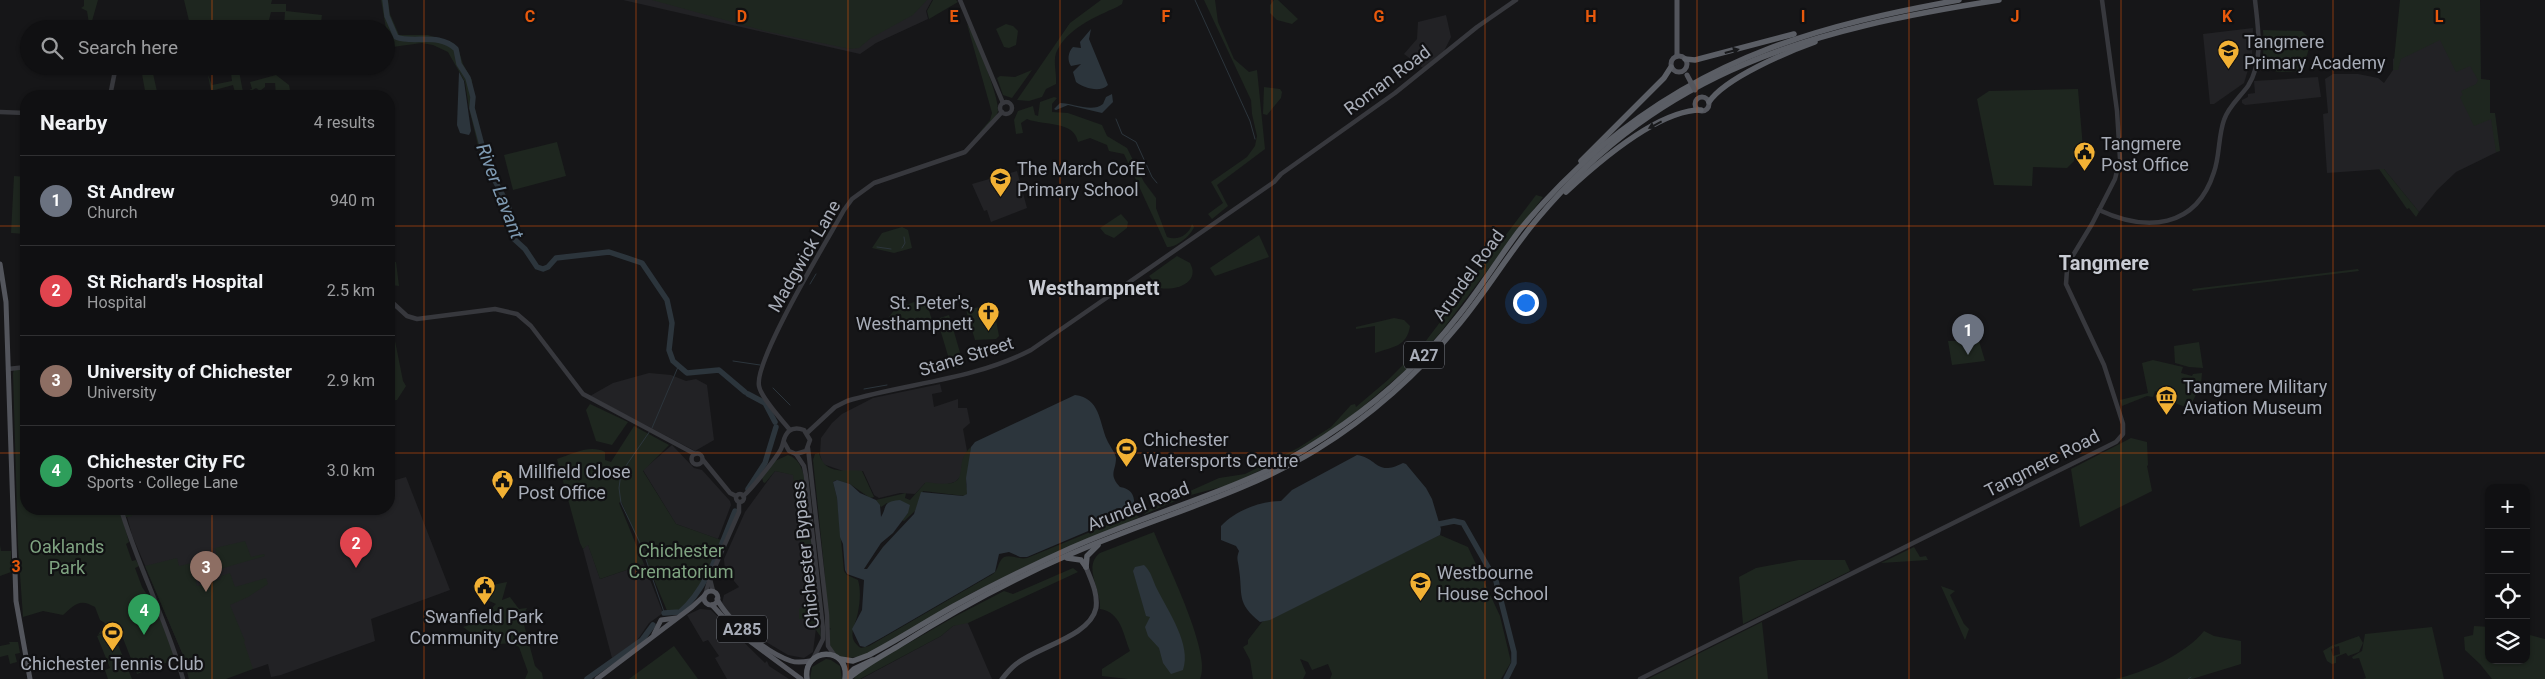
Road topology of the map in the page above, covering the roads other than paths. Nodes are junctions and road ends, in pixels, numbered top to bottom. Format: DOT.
graph roads {
  1 [pos="960,0"];
  2 [pos="1516,0"];
  3 [pos="1677,0"];
  4 [pos="1959,0"];
  5 [pos="1999,0"];
  6 [pos="2102,0"];
  7 [pos="2255,0"];
  8 [pos="1842,24"];
  9 [pos="1847,30"];
  10 [pos="1677,56"];
  11 [pos="1685,59"];
  12 [pos="1671,67"];
  13 [pos="1685,73"];
  14 [pos="114,75"];
  15 [pos="111,90"];
  16 [pos="1699,98"];
  17 [pos="1709,102"];
  18 [pos="1003,103"];
  19 [pos="1701,110"];
  20 [pos="0,112"];
  21 [pos="1002,112"];
  22 [pos="20,114"];
  23 [pos="1570,174"];
  24 [pos="1274,182"];
  25 [pos="2100,210"];
  26 [pos="1537,219"];
  27 [pos="0,264"];
  28 [pos="395,305"];
  29 [pos="20,368"];
  30 [pos="8,369"];
  31 [pos="790,430"];
  32 [pos="807,433"];
  33 [pos="784,442"];
  34 [pos="682,448"];
  35 [pos="808,448"];
  36 [pos="789,451"];
  37 [pos="695,454"];
  38 [pos="796,454"];
  39 [pos="777,456"];
  40 [pos="692,459"];
  41 [pos="701,462"];
  42 [pos="736,496"];
  43 [pos="743,496"];
  44 [pos="739,502"];
  45 [pos="123,515"];
  46 [pos="1118,535"];
  47 [pos="1046,565"];
  48 [pos="1086,567"];
  49 [pos="710,578"];
  50 [pos="713,591"];
  51 [pos="705,594"];
  52 [pos="717,600"];
  53 [pos="709,604"];
  54 [pos="692,607"];
  55 [pos="679,618"];
  56 [pos="665,620"];
  57 [pos="659,625"];
  58 [pos="665,627"];
  59 [pos="651,638"];
  60 [pos="838,658"];
  61 [pos="812,660"];
  62 [pos="846,678"];
  63 [pos="30,679"];
  64 [pos="183,679"];
  65 [pos="597,679"];
  66 [pos="801,679"];
  67 [pos="807,679"];
  68 [pos="1002,679"];
  69 [pos="1640,679"];
  1 -- 18 [label="street"];
  2 -- 24 [label="street, Roman Road"];
  3 -- 10 [label="main road"];
  4 -- 8 [label="highway, Arundel Road / A27"];
  5 -- 9 [label="highway, Arundel Road / A27"];
  6 -- 25 [label="street, Tangmere Road"];
  7 -- 25 [label="street"];
  11 -- 8 [label="highway, one-way"];
  8 -- 23 [label="highway, Arundel Road / A27"];
  9 -- 17 [label="highway"];
  9 -- 26 [label="highway, Arundel Road / A27"];
  10 -- 11 [label="main road"];
  10 -- 12 [label="main road"];
  11 -- 13 [label="main road"];
  12 -- 13 [label="main road"];
  12 -- 23 [label="highway"];
  13 -- 16 [label="main road, bridge"];
  14 -- 15 [label="street"];
  16 -- 17 [label="main road"];
  16 -- 19 [label="main road"];
  17 -- 19 [label="main road"];
  18 -- 21 [label="street"];
  18 -- 21 [label="street"];
  19 -- 26 [label="highway, one-way"];
  20 -- 22 [label="street"];
  21 -- 31 [label="street, Madgwick Lane"];
  23 -- 60 [label="highway, Arundel Road / A27"];
  24 -- 32 [label="street, Stane Street"];
  25 -- 69 [label="street, Tangmere Road"];
  26 -- 46 [label="highway, Arundel Road / A27"];
  27 -- 30 [label="main road"];
  28 -- 34 [label="street"];
  29 -- 30 [label="street"];
  30 -- 63 [label="main road"];
  31 -- 32 [label="street"];
  31 -- 33 [label="street"];
  32 -- 35 [label="street"];
  33 -- 36 [label="street"];
  33 -- 39 [label="street"];
  34 -- 37 [label="street"];
  34 -- 40 [label="street"];
  35 -- 38 [label="street"];
  35 -- 60 [label="street, Chichester Bypass"];
  36 -- 38 [label="street"];
  36 -- 39 [label="street"];
  37 -- 40 [label="street"];
  37 -- 41 [label="street"];
  38 -- 61 [label="street, Chichester Bypass"];
  39 -- 43 [label="street"];
  40 -- 41 [label="street"];
  41 -- 42 [label="street"];
  42 -- 43 [label="street"];
  42 -- 44 [label="street"];
  43 -- 44 [label="street"];
  44 -- 49 [label="street"];
  45 -- 64 [label="street"];
  46 -- 47 [label="highway, Arundel Road / A27"];
  46 -- 48 [label="highway"];
  47 -- 48 [label="highway"];
  47 -- 62 [label="highway, Arundel Road / A27"];
  48 -- 68 [label="main road"];
  49 -- 50 [label="street"];
  49 -- 51 [label="street"];
  50 -- 51 [label="main road"];
  50 -- 52 [label="main road"];
  51 -- 53 [label="main road"];
  51 -- 54 [label="main road, A285"];
  52 -- 53 [label="main road"];
  52 -- 61 [label="main road, A285"];
  53 -- 54 [label="main road, A285"];
  53 -- 66 [label="main road, A285"];
  54 -- 55 [label="main road, A285"];
  55 -- 56 [label="main road"];
  55 -- 58 [label="main road, A285"];
  56 -- 57 [label="main road"];
  56 -- 58 [label="main road"];
  57 -- 58 [label="main road"];
  57 -- 59 [label="main road, A285"];
  58 -- 59 [label="main road, A285"];
  59 -- 65 [label="main road, A285"];
  60 -- 61 [label="highway, Arundel Road"];
  60 -- 62 [label="highway"];
  61 -- 67 [label="highway"];
}
